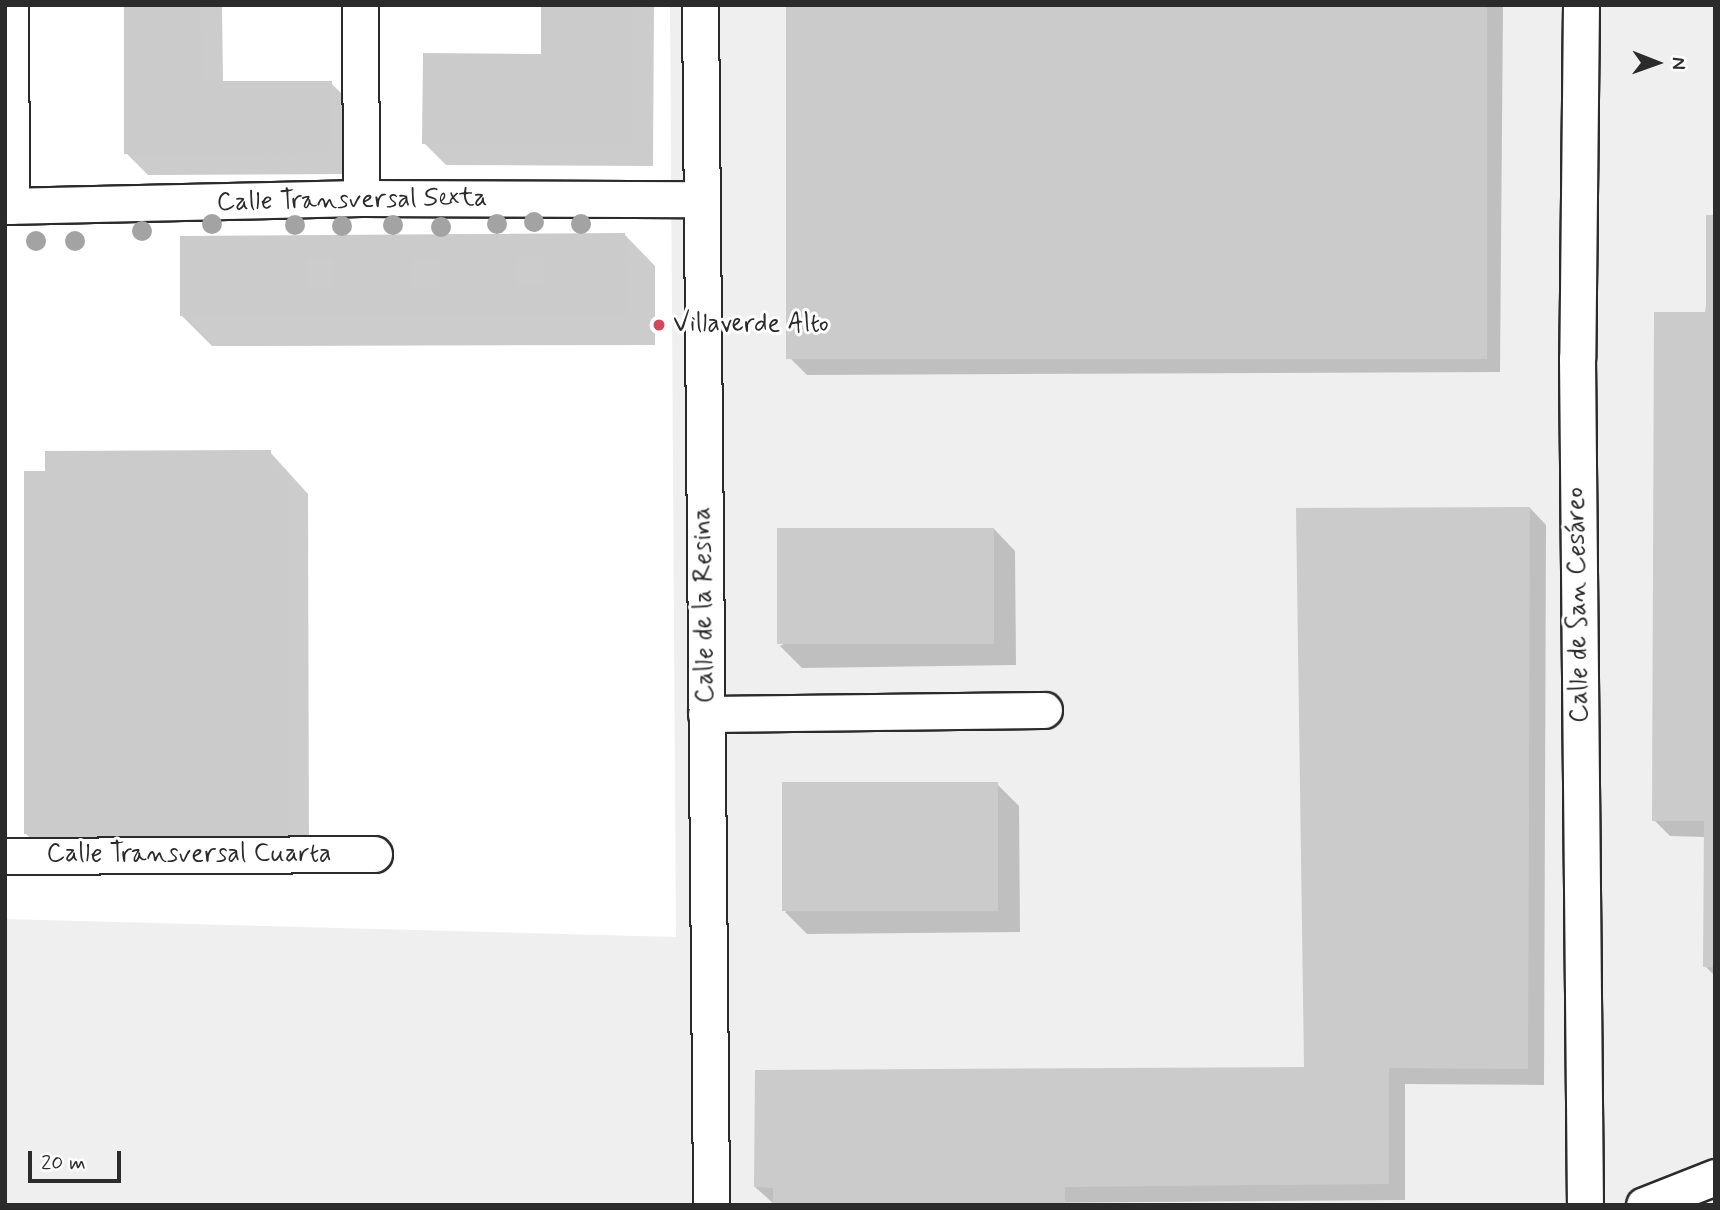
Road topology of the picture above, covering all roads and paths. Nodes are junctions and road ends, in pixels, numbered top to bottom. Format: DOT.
graph roads {
  1 [pos="10,5"];
  2 [pos="360,5"];
  3 [pos="700,5"];
  4 [pos="1581,5"];
  5 [pos="361,198"];
  6 [pos="699,198"];
  7 [pos="8,206"];
  8 [pos="1044,710"];
  9 [pos="706,713"];
  10 [pos="374,854"];
  11 [pos="5,856"];
  12 [pos="1715,1177"];
  13 [pos="712,1205"];
  14 [pos="1585,1205"];
  15 [pos="1644,1205"];
  1 -- 7 [label="street"];
  2 -- 5 [label="street"];
  3 -- 6 [label="street, Calle de la Resina"];
  4 -- 14 [label="street, Calle de San Cesáreo"];
  5 -- 6 [label="street, Calle Transversal Sexta"];
  5 -- 7 [label="street, Calle Transversal Sexta"];
  6 -- 9 [label="street, Calle de la Resina"];
  8 -- 9 [label="street"];
  9 -- 13 [label="street, Calle de la Resina"];
  10 -- 11 [label="street, Calle Transversal Cuarta"];
  12 -- 15 [label="street"];
}
